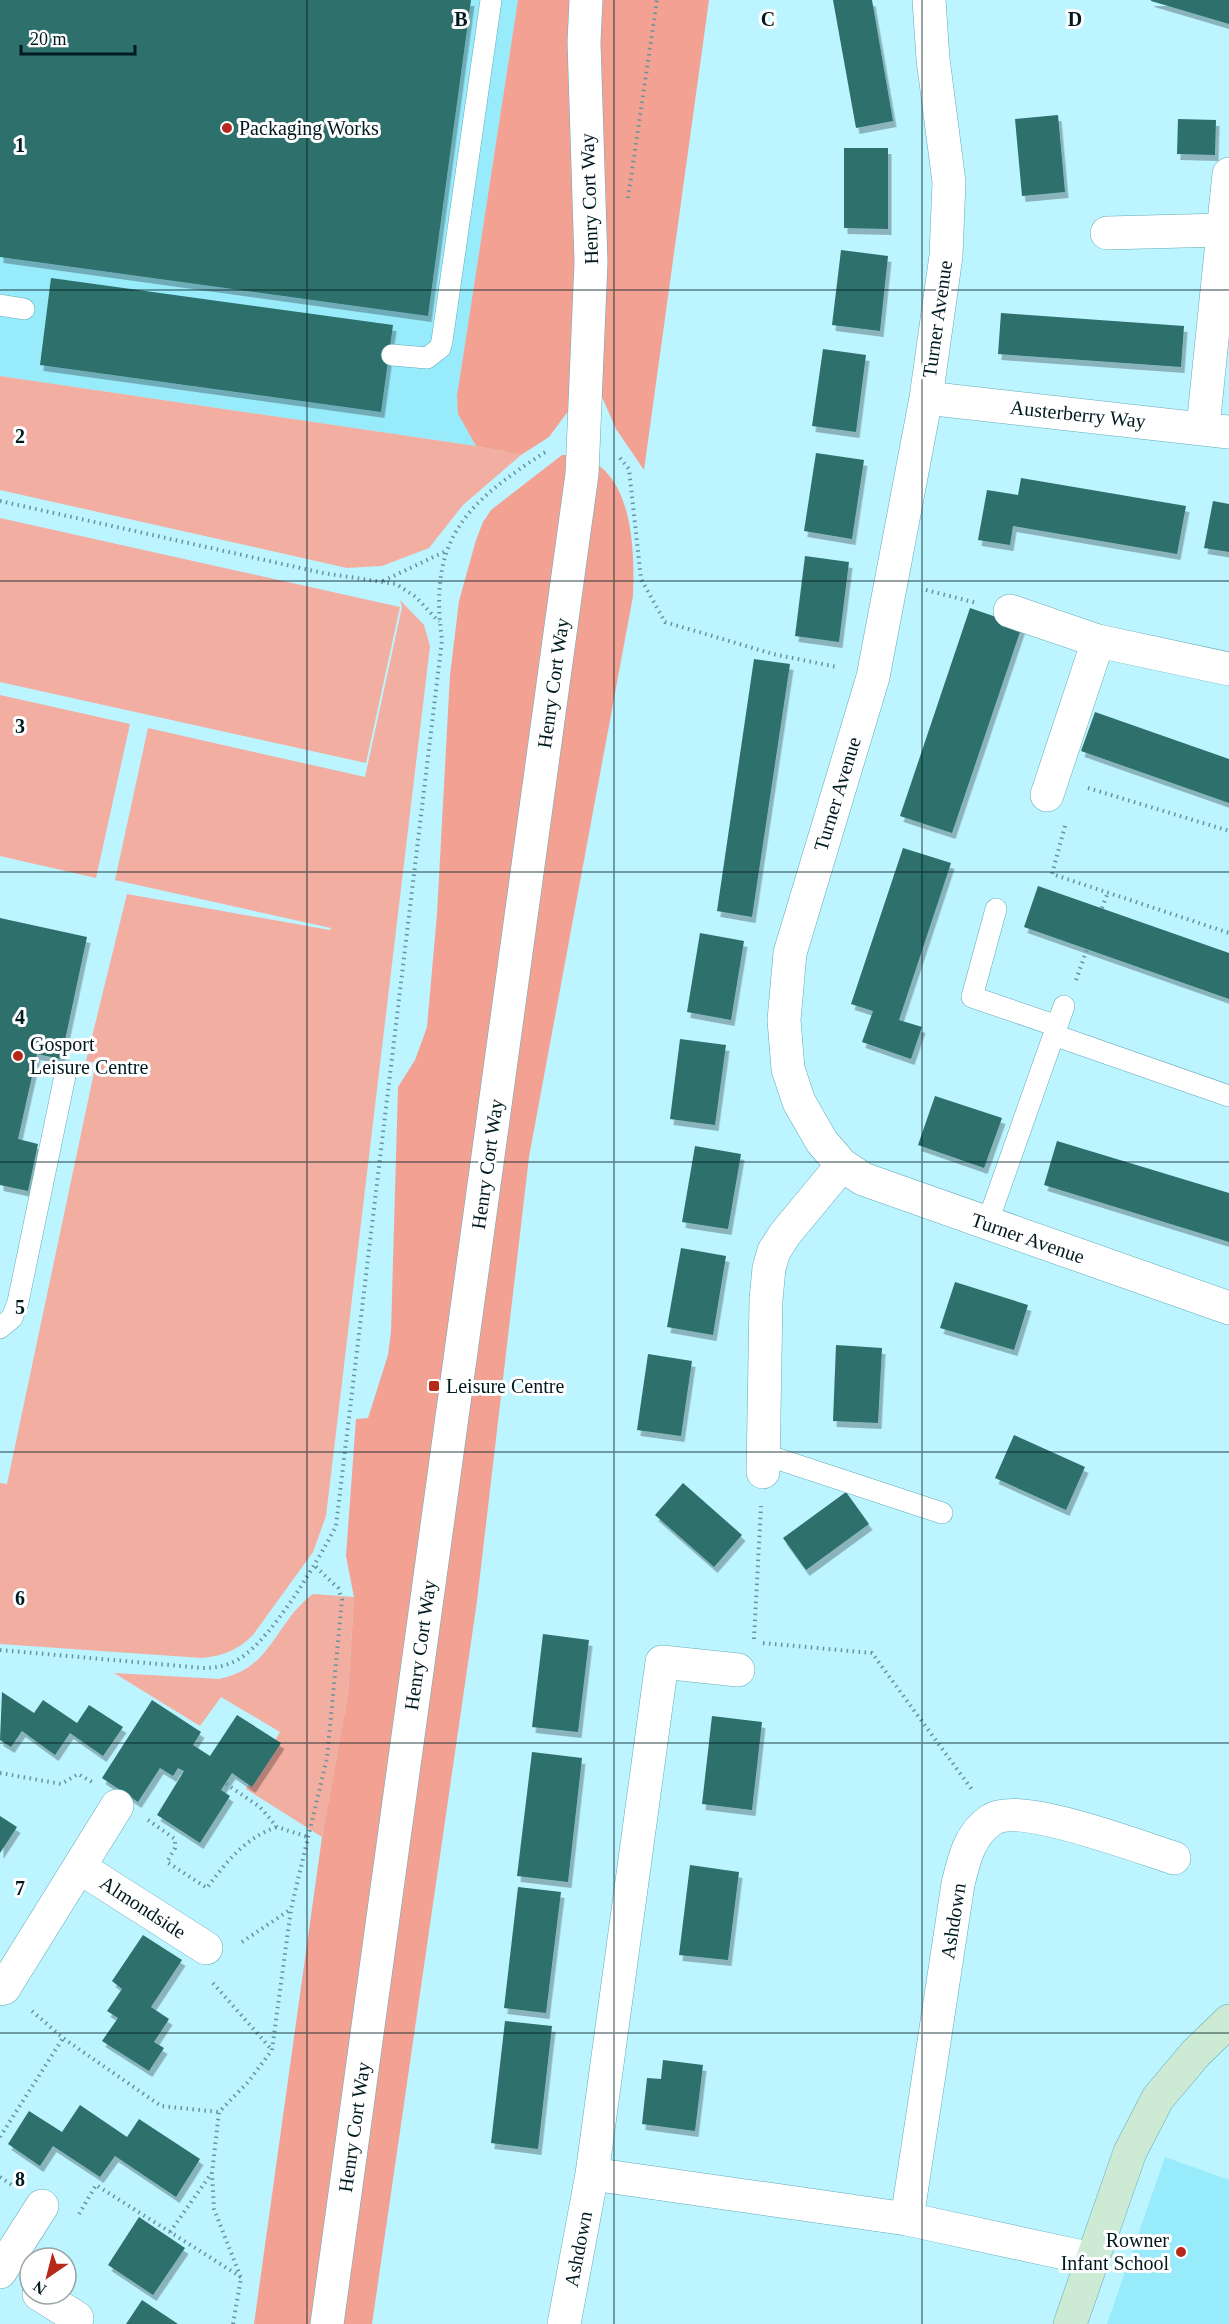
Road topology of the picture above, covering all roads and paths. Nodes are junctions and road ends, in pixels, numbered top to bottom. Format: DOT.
graph roads {
  1 [pos="491,0"];
  2 [pos="586,0"];
  3 [pos="657,0"];
  4 [pos="929,0"];
  5 [pos="1229,174"];
  6 [pos="628,200"];
  7 [pos="1223,230"];
  8 [pos="1107,233"];
  9 [pos="0,305"];
  10 [pos="24,309"];
  11 [pos="392,355"];
  12 [pos="926,398"];
  13 [pos="1216,430"];
  14 [pos="615,452"];
  15 [pos="489,491"];
  16 [pos="0,501"];
  17 [pos="445,552"];
  18 [pos="383,581"];
  19 [pos="892,582"];
  20 [pos="1010,611"];
  21 [pos="439,623"];
  22 [pos="1098,641"];
  23 [pos="1229,669"];
  24 [pos="873,677"];
  25 [pos="1064,799"];
  26 [pos="1229,831"];
  27 [pos="1108,892"];
  28 [pos="1102,908"];
  29 [pos="996,909"];
  30 [pos="1229,933"];
  31 [pos="1064,1005"];
  32 [pos="1055,1031"];
  33 [pos="66,1071"];
  34 [pos="1229,1096"];
  35 [pos="842,1165"];
  36 [pos="987,1224"];
  37 [pos="1229,1308"];
  38 [pos="0,1328"];
  39 [pos="763,1463"];
  40 [pos="942,1513"];
  41 [pos="315,1566"];
  42 [pos="754,1642"];
  43 [pos="0,1650"];
  44 [pos="738,1670"];
  45 [pos="0,1773"];
  46 [pos="226,1784"];
  47 [pos="117,1806"];
  48 [pos="993,1819"];
  49 [pos="277,1827"];
  50 [pos="308,1838"];
  51 [pos="1174,1858"];
  52 [pos="79,1867"];
  53 [pos="291,1909"];
  54 [pos="206,1948"];
  55 [pos="2,1988"];
  56 [pos="1229,2021"];
  57 [pos="63,2038"];
  58 [pos="272,2050"];
  59 [pos="219,2112"];
  60 [pos="0,2137"];
  61 [pos="212,2173"];
  62 [pos="592,2174"];
  63 [pos="42,2206"];
  64 [pos="907,2219"];
  65 [pos="170,2232"];
  66 [pos="1092,2259"];
  67 [pos="1,2270"];
  68 [pos="241,2278"];
  69 [pos="18,2281"];
  70 [pos="58,2306"];
  71 [pos="77,2318"];
  72 [pos="233,2324"];
  73 [pos="327,2324"];
  74 [pos="564,2324"];
  75 [pos="1070,2324"];
  1 -- 11 [label="lane"];
  2 -- 73 [label="street, Henry Cort Way"];
  3 -- 6 [label="path"];
  4 -- 12 [label="street, Turner Avenue"];
  5 -- 7 [label="street"];
  7 -- 8 [label="street"];
  7 -- 13 [label="street"];
  9 -- 10 [label="lane"];
  12 -- 13 [label="street, Austerberry Way"];
  12 -- 19 [label="street, Turner Avenue"];
  14 -- 24 [label="path"];
  15 -- 17 [label="path"];
  16 -- 18 [label="path"];
  17 -- 18 [label="path"];
  17 -- 21 [label="path"];
  18 -- 21 [label="path"];
  19 -- 20 [label="path"];
  19 -- 24 [label="street, Turner Avenue"];
  20 -- 22 [label="street"];
  21 -- 41 [label="path"];
  22 -- 23 [label="street"];
  22 -- 25 [label="street"];
  24 -- 35 [label="street, Turner Avenue"];
  25 -- 26 [label="path"];
  25 -- 27 [label="path"];
  27 -- 28 [label="path"];
  27 -- 30 [label="path"];
  29 -- 32 [label="lane"];
  31 -- 32 [label="lane"];
  32 -- 34 [label="lane"];
  32 -- 36 [label="lane"];
  33 -- 38 [label="lane"];
  35 -- 36 [label="street, Turner Avenue"];
  35 -- 39 [label="street"];
  36 -- 37 [label="street, Turner Avenue"];
  39 -- 40 [label="lane"];
  39 -- 42 [label="path"];
  41 -- 43 [label="path"];
  41 -- 50 [label="path"];
  42 -- 44 [label="path"];
  42 -- 48 [label="path"];
  44 -- 62 [label="street, Ashdown"];
  45 -- 47 [label="path"];
  46 -- 49 [label="path"];
  47 -- 49 [label="path"];
  47 -- 52 [label="street, Almondside"];
  48 -- 51 [label="street"];
  48 -- 64 [label="street, Ashdown"];
  49 -- 50 [label="path"];
  50 -- 53 [label="path"];
  52 -- 54 [label="street, Almondside"];
  52 -- 55 [label="street, Almondside"];
  53 -- 54 [label="path"];
  53 -- 58 [label="path"];
  54 -- 58 [label="path"];
  55 -- 57 [label="path"];
  56 -- 66 [label="street"];
  57 -- 59 [label="path"];
  57 -- 60 [label="path"];
  58 -- 59 [label="path"];
  59 -- 61 [label="path"];
  61 -- 65 [label="path"];
  61 -- 68 [label="path"];
  62 -- 64 [label="street"];
  62 -- 74 [label="street, Ashdown"];
  63 -- 65 [label="path"];
  63 -- 67 [label="street"];
  64 -- 66 [label="street"];
  65 -- 68 [label="path"];
  66 -- 75 [label="street"];
  67 -- 69 [label="street"];
  68 -- 72 [label="path"];
  70 -- 71 [label="street"];
}
